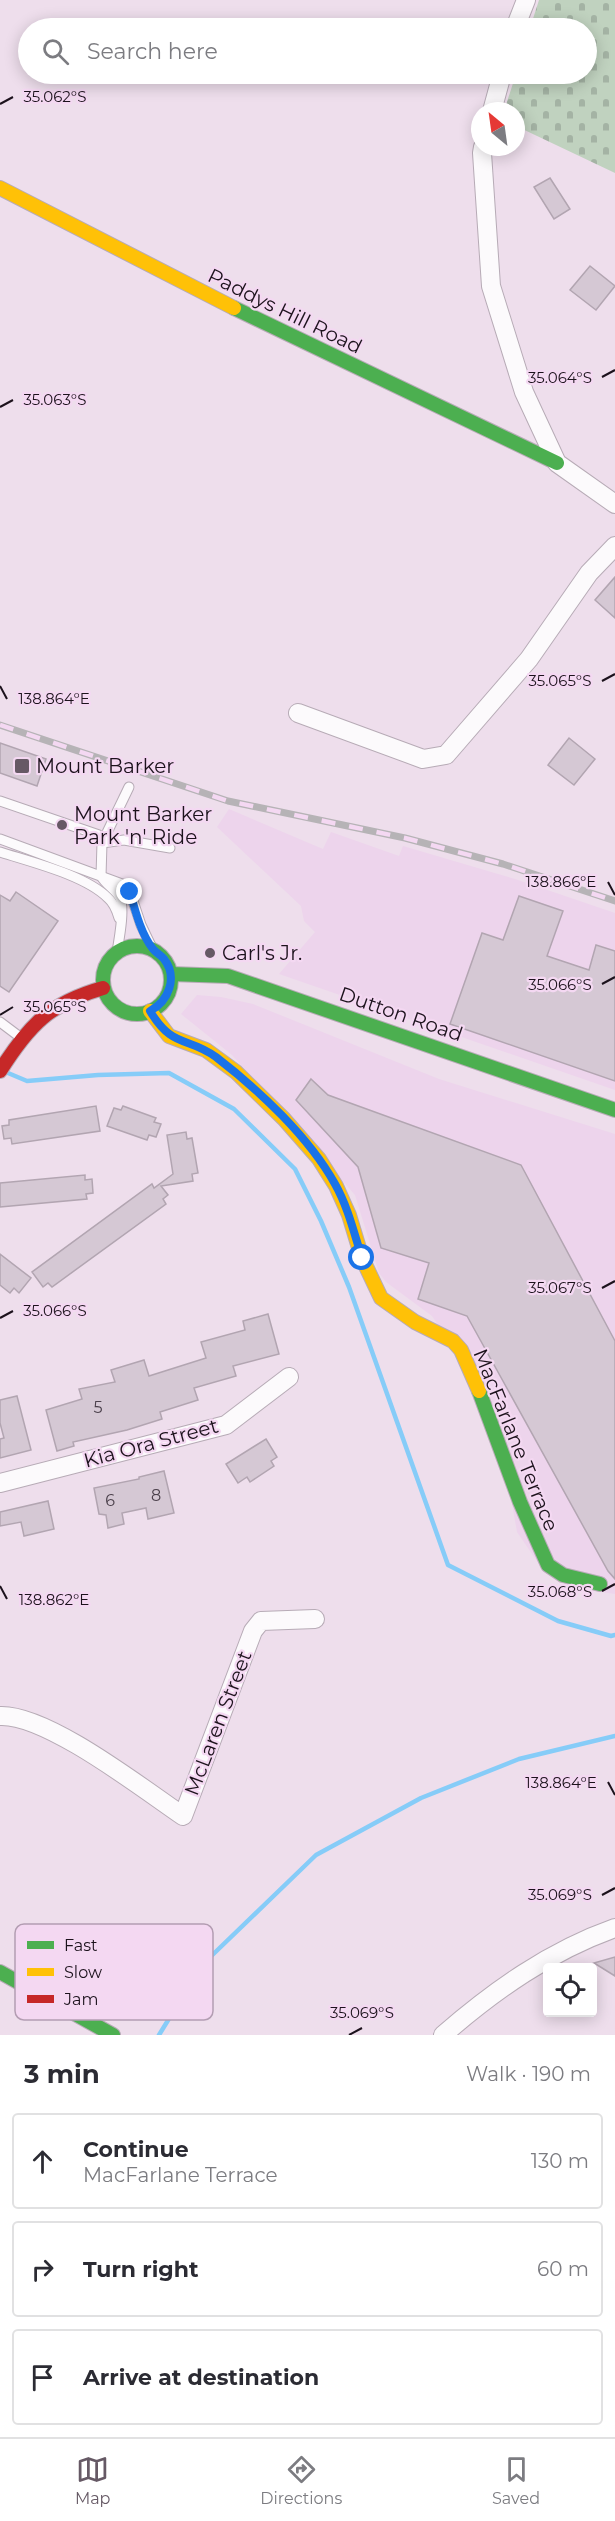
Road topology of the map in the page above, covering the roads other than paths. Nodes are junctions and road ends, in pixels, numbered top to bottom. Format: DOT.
graph roads {
  1 [pos="526,0"];
  2 [pos="519,18"];
  3 [pos="499,84"];
  4 [pos="494,102"];
  5 [pos="482,156"];
  6 [pos="0,188"];
  7 [pos="557,463"];
  8 [pos="615,504"];
  9 [pos="615,546"];
  10 [pos="313,719"];
  11 [pos="129,787"];
  12 [pos="0,801"];
  13 [pos="0,839"];
  14 [pos="102,843"];
  15 [pos="170,848"];
  16 [pos="0,852"];
  17 [pos="101,876"];
  18 [pos="120,921"];
  19 [pos="153,950"];
  20 [pos="117,952"];
  21 [pos="171,974"];
  22 [pos="103,988"];
  23 [pos="150,1011"];
  24 [pos="0,1022"];
  25 [pos="22,1038"];
  26 [pos="0,1071"];
  27 [pos="615,1110"];
  28 [pos="289,1377"];
  29 [pos="0,1483"];
  30 [pos="600,1584"];
  31 [pos="315,1619"];
  32 [pos="0,1716"];
  33 [pos="615,1928"];
  34 [pos="0,1972"];
  35 [pos="15,1980"];
  36 [pos="87,2020"];
  37 [pos="114,2035"];
  38 [pos="443,2035"];
  1 -- 2 [label="street"];
  3 -- 4 [label="street"];
  5 -- 7 [label="street"];
  6 -- 7 [label="street, Paddys Hill Road"];
  7 -- 8 [label="street"];
  9 -- 10 [label="street"];
  11 -- 14 [label="lane"];
  12 -- 14 [label="lane"];
  13 -- 17 [label="lane"];
  14 -- 15 [label="lane"];
  14 -- 17 [label="lane"];
  16 -- 18 [label="lane"];
  17 -- 18 [label="lane"];
  17 -- 19 [label="lane"];
  18 -- 20 [label="lane"];
  19 -- 20 [label="street"];
  19 -- 21 [label="street"];
  20 -- 22 [label="street"];
  21 -- 23 [label="street"];
  21 -- 27 [label="street, Dutton Road"];
  22 -- 23 [label="street"];
  22 -- 25 [label="street"];
  23 -- 30 [label="street, MacFarlane Terrace"];
  24 -- 25 [label="lane"];
  25 -- 26 [label="street"];
  28 -- 29 [label="street, Kia Ora Street"];
  31 -- 32 [label="street, McLaren Street"];
  33 -- 38 [label="street"];
  34 -- 35 [label="street"];
  36 -- 37 [label="street"];
}
